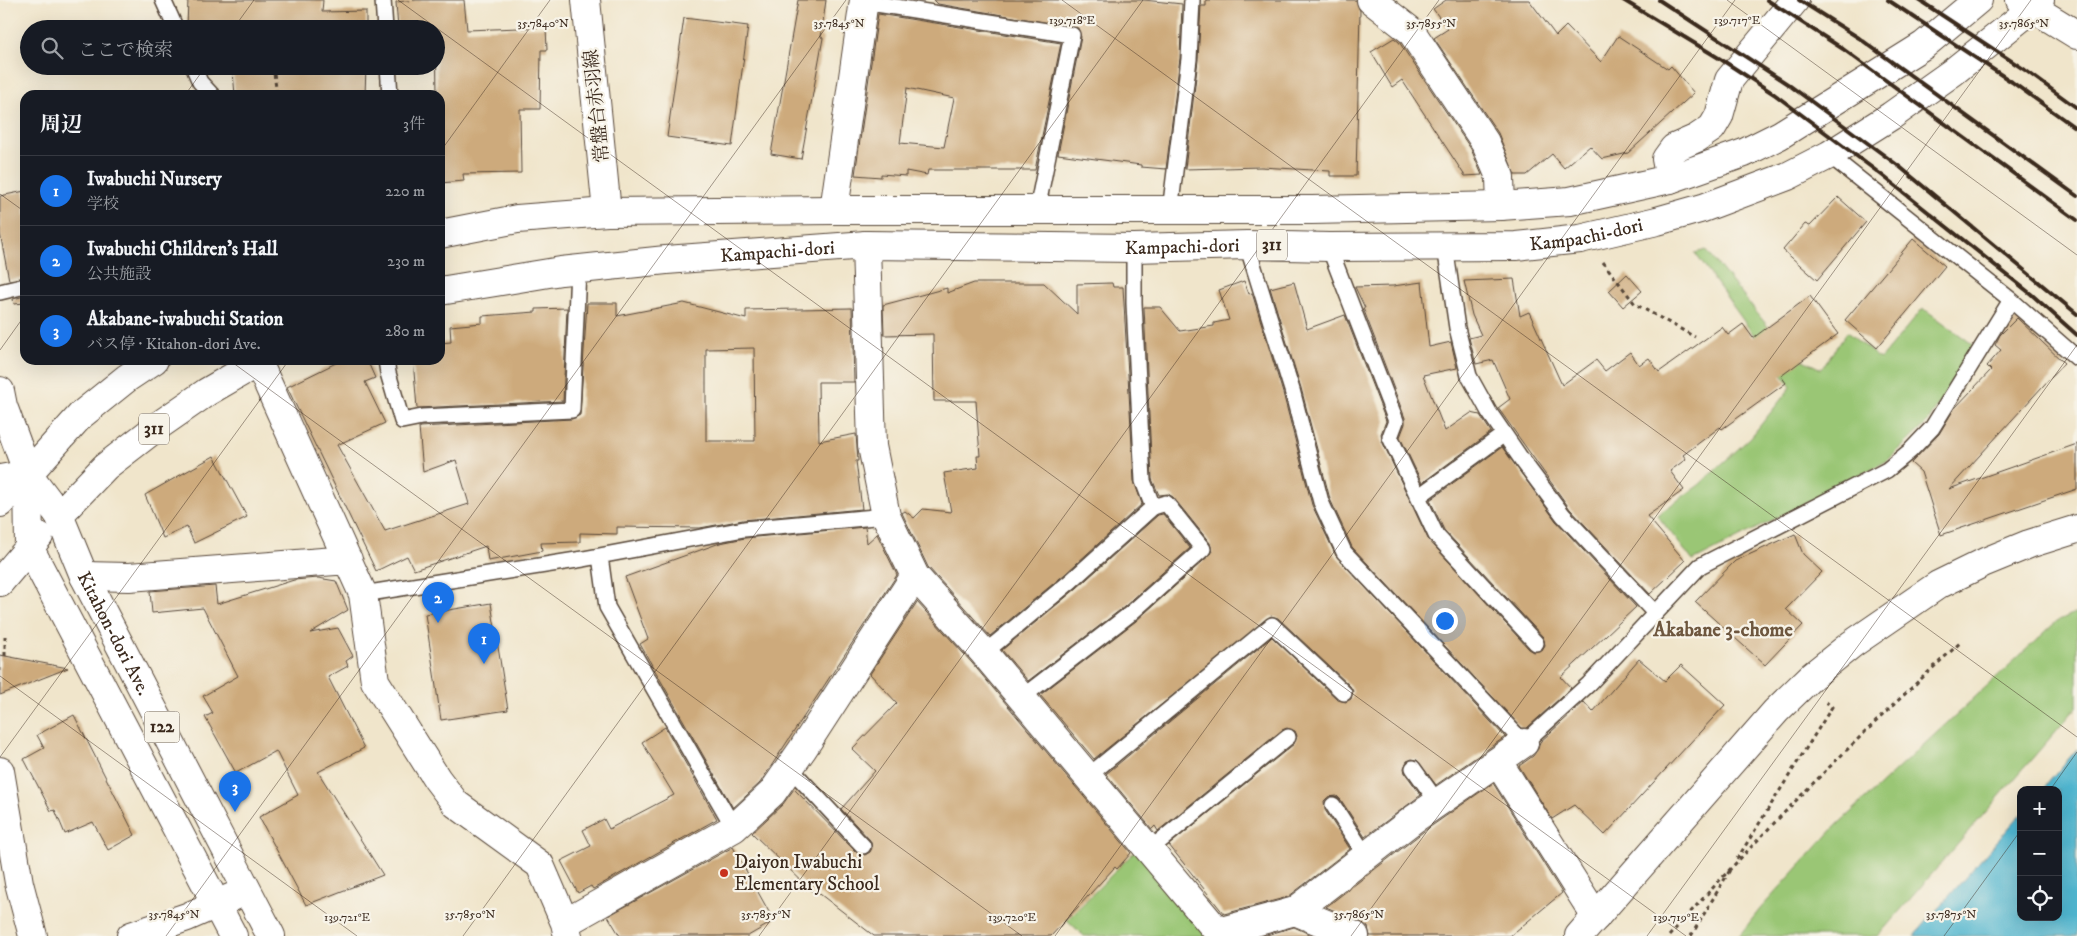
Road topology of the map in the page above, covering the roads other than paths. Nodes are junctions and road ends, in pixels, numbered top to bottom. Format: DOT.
graph roads {
  1 [pos="163,0"];
  2 [pos="383,0"];
  3 [pos="586,0"];
  4 [pos="1192,0"];
  5 [pos="1371,0"];
  6 [pos="1795,0"];
  7 [pos="1978,0"];
  8 [pos="864,1"];
  9 [pos="2031,3"];
  10 [pos="172,20"];
  11 [pos="384,20"];
  12 [pos="2077,35"];
  13 [pos="197,75"];
  14 [pos="389,75"];
  15 [pos="207,90"];
  16 [pos="390,90"];
  17 [pos="1829,155"];
  18 [pos="1670,179"];
  19 [pos="1501,206"];
  20 [pos="844,210"];
  21 [pos="1036,210"];
  22 [pos="1170,211"];
  23 [pos="607,212"];
  24 [pos="445,233"];
  25 [pos="1248,245"];
  26 [pos="860,246"];
  27 [pos="1445,246"];
  28 [pos="1329,247"];
  29 [pos="1134,248"];
  30 [pos="578,269"];
  31 [pos="20,287"];
  32 [pos="445,289"];
  33 [pos="0,292"];
  34 [pos="2011,300"];
  35 [pos="2077,358"];
  36 [pos="146,365"];
  37 [pos="253,365"];
  38 [pos="262,365"];
  39 [pos="387,365"];
  40 [pos="0,392"];
  41 [pos="1504,434"];
  42 [pos="28,474"];
  43 [pos="0,479"];
  44 [pos="1418,497"];
  45 [pos="0,503"];
  46 [pos="1153,507"];
  47 [pos="59,515"];
  48 [pos="886,516"];
  49 [pos="2077,528"];
  50 [pos="29,547"];
  51 [pos="600,556"];
  52 [pos="348,560"];
  53 [pos="84,576"];
  54 [pos="915,576"];
  55 [pos="0,582"];
  56 [pos="362,594"];
  57 [pos="1656,614"];
  58 [pos="1536,642"];
  59 [pos="984,653"];
  60 [pos="1344,694"];
  61 [pos="1022,698"];
  62 [pos="1288,737"];
  63 [pos="1524,743"];
  64 [pos="1498,762"];
  65 [pos="790,768"];
  66 [pos="1413,768"];
  67 [pos="0,770"];
  68 [pos="1087,778"];
  69 [pos="1438,803"];
  70 [pos="1333,805"];
  71 [pos="734,828"];
  72 [pos="863,846"];
  73 [pos="1148,850"];
  74 [pos="1366,856"];
  75 [pos="246,891"];
  76 [pos="215,904"];
  77 [pos="1295,911"];
  78 [pos="1588,927"];
  79 [pos="566,929"];
  80 [pos="33,936"];
  81 [pos="131,936"];
  82 [pos="233,936"];
  83 [pos="271,936"];
  84 [pos="1355,936"];
  1 -- 10 [label="lane"];
  2 -- 11 [label="lane"];
  3 -- 23 [label="main road, 常盤台赤羽線"];
  4 -- 22 [label="lane"];
  5 -- 19 [label="main road"];
  6 -- 18 [label="main road"];
  7 -- 18 [label="main road, Kampachi-dori / 311"];
  8 -- 20 [label="main road"];
  8 -- 21 [label="lane"];
  9 -- 12 [label="main road"];
  9 -- 17 [label="main road, Kampachi-dori / 311"];
  13 -- 15 [label="lane"];
  14 -- 16 [label="lane"];
  17 -- 27 [label="main road, Kampachi-dori / 311"];
  17 -- 34 [label="lane"];
  18 -- 19 [label="main road, Kampachi-dori / 311"];
  19 -- 22 [label="main road, Kampachi-dori / 311"];
  20 -- 21 [label="main road, Kampachi-dori / 311"];
  20 -- 23 [label="main road, Kampachi-dori / 311"];
  20 -- 26 [label="main road"];
  21 -- 22 [label="main road, Kampachi-dori / 311"];
  23 -- 24 [label="main road, Kampachi-dori / 311"];
  25 -- 28 [label="main road, Kampachi-dori / 311"];
  25 -- 29 [label="main road, Kampachi-dori / 311"];
  25 -- 63 [label="lane"];
  26 -- 29 [label="main road, Kampachi-dori / 311"];
  26 -- 30 [label="main road, Kampachi-dori / 311"];
  26 -- 48 [label="main road"];
  27 -- 28 [label="main road, Kampachi-dori / 311"];
  27 -- 41 [label="lane"];
  28 -- 44 [label="lane"];
  29 -- 46 [label="lane"];
  30 -- 32 [label="main road, Kampachi-dori / 311"];
  30 -- 39 [label="lane"];
  31 -- 33 [label="lane"];
  34 -- 35 [label="lane"];
  34 -- 57 [label="lane"];
  36 -- 42 [label="main road"];
  37 -- 47 [label="main road, 311"];
  38 -- 52 [label="main road"];
  40 -- 42 [label="main road"];
  41 -- 44 [label="lane"];
  41 -- 57 [label="lane"];
  42 -- 43 [label="main road"];
  42 -- 45 [label="main road"];
  42 -- 47 [label="main road, 122"];
  42 -- 50 [label="main road, 122"];
  44 -- 58 [label="lane"];
  46 -- 59 [label="lane"];
  46 -- 61 [label="lane"];
  47 -- 50 [label="main road"];
  47 -- 53 [label="main road, Kitahon-dori Ave. / 122"];
  48 -- 51 [label="lane"];
  48 -- 54 [label="main road"];
  49 -- 78 [label="main road"];
  50 -- 55 [label="main road"];
  50 -- 76 [label="main road, Kitahon-dori Ave. / 122"];
  51 -- 56 [label="lane"];
  51 -- 71 [label="lane"];
  52 -- 53 [label="main road"];
  52 -- 56 [label="main road"];
  53 -- 75 [label="main road, Kitahon-dori Ave. / 122"];
  54 -- 59 [label="main road"];
  54 -- 65 [label="main road"];
  56 -- 79 [label="main road"];
  57 -- 63 [label="lane"];
  59 -- 61 [label="main road"];
  60 -- 68 [label="lane"];
  61 -- 68 [label="main road"];
  62 -- 73 [label="lane"];
  63 -- 64 [label="main road"];
  64 -- 69 [label="main road"];
  64 -- 78 [label="main road"];
  65 -- 71 [label="main road"];
  65 -- 72 [label="lane"];
  66 -- 69 [label="lane"];
  67 -- 80 [label="main road"];
  68 -- 73 [label="main road"];
  69 -- 74 [label="main road"];
  70 -- 74 [label="lane"];
  71 -- 79 [label="main road"];
  73 -- 77 [label="main road"];
  74 -- 77 [label="main road"];
  75 -- 76 [label="main road"];
  75 -- 83 [label="main road, Kitahon-dori Ave. / 122"];
  76 -- 81 [label="main road"];
  76 -- 82 [label="main road, Kitahon-dori Ave. / 122"];
  77 -- 84 [label="main road"];
}
